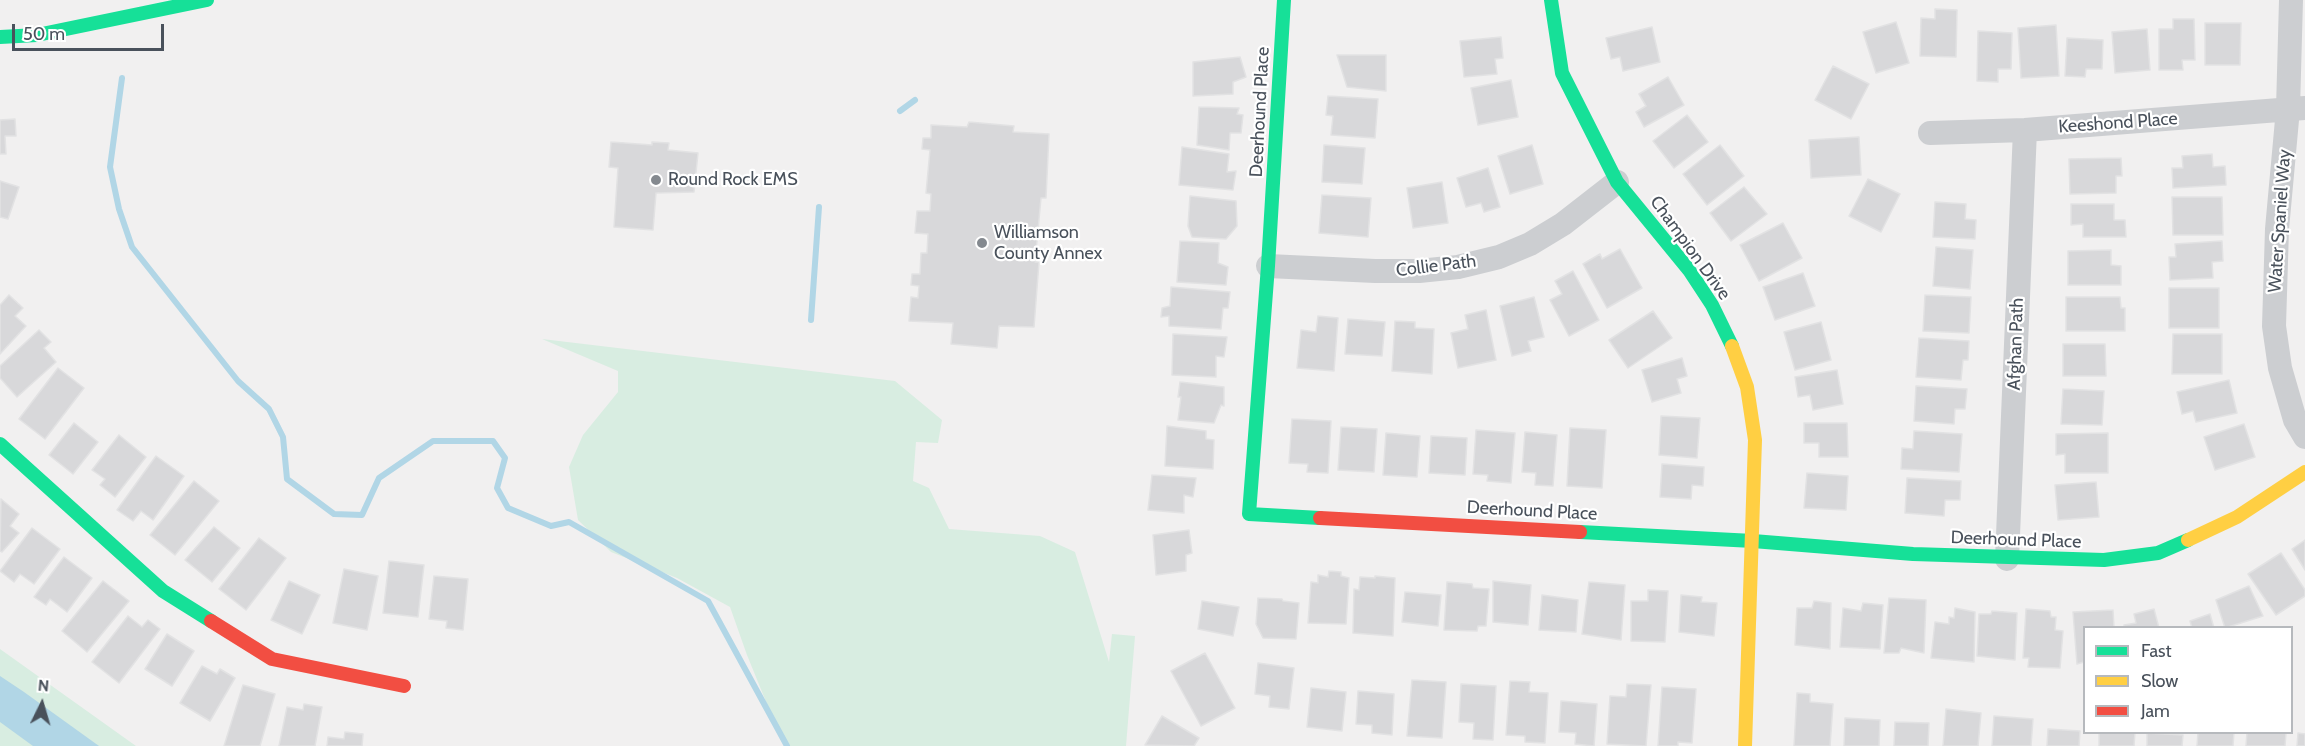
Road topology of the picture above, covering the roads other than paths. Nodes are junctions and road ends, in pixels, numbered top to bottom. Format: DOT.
graph roads {
  1 [pos="207,0"];
  2 [pos="1284,0"];
  3 [pos="1551,0"];
  4 [pos="2291,0"];
  5 [pos="0,37"];
  6 [pos="2296,109"];
  7 [pos="2025,130"];
  8 [pos="1930,133"];
  9 [pos="1617,182"];
  10 [pos="1268,266"];
  11 [pos="2305,437"];
  12 [pos="0,444"];
  13 [pos="2305,472"];
  14 [pos="1752,541"];
  15 [pos="2007,559"];
  16 [pos="404,686"];
  17 [pos="1745,746"];
  1 -- 5 [label="street"];
  2 -- 10 [label="street, Deerhound Place"];
  3 -- 9 [label="street, Champion Drive"];
  4 -- 6 [label="street, Water Spaniel Way"];
  6 -- 7 [label="street, Keeshond Place"];
  6 -- 11 [label="street, Water Spaniel Way"];
  7 -- 8 [label="street, Keeshond Place"];
  7 -- 15 [label="street, Afghan Path"];
  9 -- 10 [label="street, Collie Path"];
  9 -- 14 [label="street, Champion Drive"];
  10 -- 14 [label="street, Deerhound Place"];
  12 -- 16 [label="street"];
  13 -- 15 [label="street, Deerhound Place"];
  14 -- 15 [label="street, Deerhound Place"];
  14 -- 17 [label="street, Champion Drive"];
}
